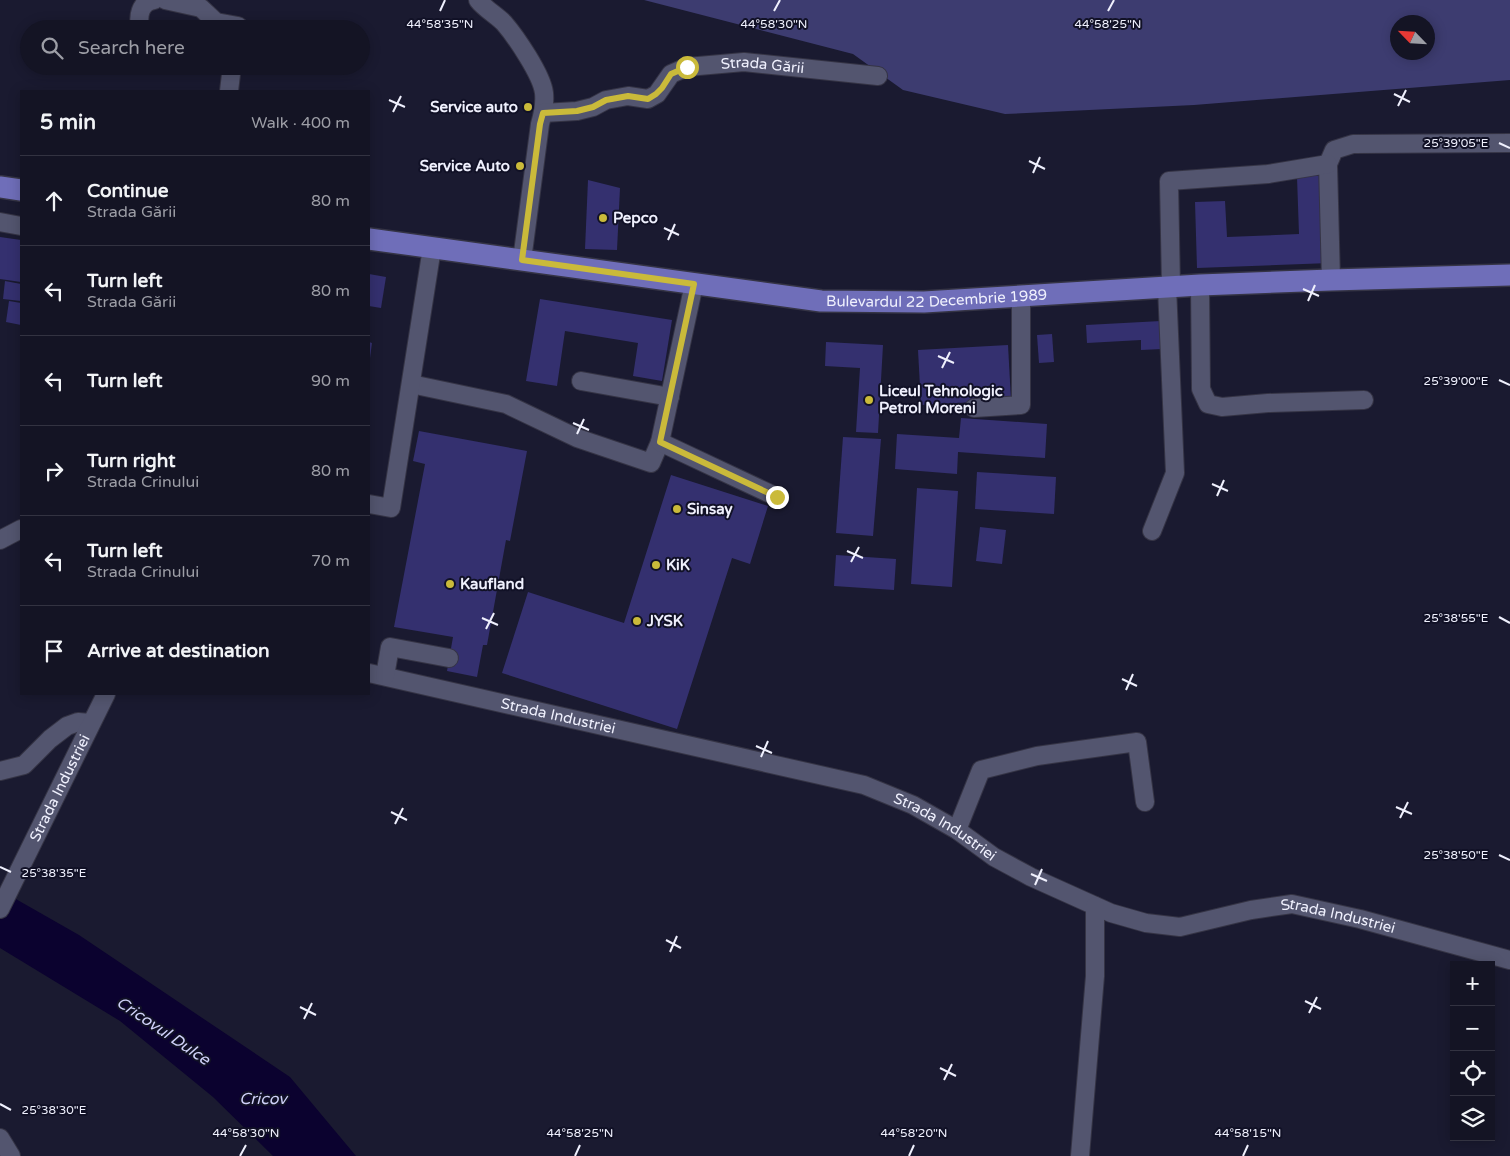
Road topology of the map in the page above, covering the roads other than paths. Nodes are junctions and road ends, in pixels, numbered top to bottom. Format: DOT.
graph roads {
  1 [pos="154,0"];
  2 [pos="165,0"];
  3 [pos="478,0"];
  4 [pos="139,20"];
  5 [pos="207,20"];
  6 [pos="231,75"];
  7 [pos="878,76"];
  8 [pos="229,90"];
  9 [pos="543,113"];
  10 [pos="1510,143"];
  11 [pos="1328,164"];
  12 [pos="0,187"];
  13 [pos="20,190"];
  14 [pos="0,222"];
  15 [pos="20,226"];
  16 [pos="370,239"];
  17 [pos="432,248"];
  18 [pos="522,260"];
  19 [pos="1510,275"];
  20 [pos="1331,280"];
  21 [pos="694,284"];
  22 [pos="1200,285"];
  23 [pos="1169,287"];
  24 [pos="1021,295"];
  25 [pos="581,380"];
  26 [pos="411,384"];
  27 [pos="670,397"];
  28 [pos="1364,400"];
  29 [pos="974,408"];
  30 [pos="660,442"];
  31 [pos="777,497"];
  32 [pos="370,504"];
  33 [pos="20,530"];
  34 [pos="1152,531"];
  35 [pos="0,540"];
  36 [pos="449,658"];
  37 [pos="377,674"];
  38 [pos="105,695"];
  39 [pos="90,723"];
  40 [pos="0,771"];
  41 [pos="1145,802"];
  42 [pos="957,830"];
  43 [pos="1095,906"];
  44 [pos="0,909"];
  45 [pos="1510,960"];
  46 [pos="0,1138"];
  47 [pos="11,1156"];
  48 [pos="1080,1156"];
  1 -- 4 [label="street"];
  2 -- 5 [label="street"];
  3 -- 9 [label="street"];
  6 -- 8 [label="street"];
  7 -- 9 [label="street, Strada Gării"];
  9 -- 18 [label="street"];
  10 -- 11 [label="street"];
  11 -- 20 [label="street"];
  11 -- 23 [label="street"];
  12 -- 13 [label="main road"];
  14 -- 15 [label="street"];
  16 -- 17 [label="main road, Bulevardul 22 Decembrie 1989"];
  17 -- 18 [label="main road, Bulevardul 22 Decembrie 1989"];
  17 -- 26 [label="street"];
  18 -- 21 [label="main road, Bulevardul 22 Decembrie 1989"];
  19 -- 20 [label="main road, Bulevardul 22 Decembrie 1989"];
  20 -- 22 [label="main road, Bulevardul 22 Decembrie 1989"];
  21 -- 24 [label="main road, Bulevardul 22 Decembrie 1989"];
  21 -- 27 [label="street"];
  22 -- 23 [label="main road, Bulevardul 22 Decembrie 1989"];
  22 -- 28 [label="street"];
  23 -- 24 [label="main road, Bulevardul 22 Decembrie 1989"];
  23 -- 34 [label="street"];
  24 -- 29 [label="street"];
  25 -- 27 [label="street"];
  26 -- 30 [label="street"];
  26 -- 32 [label="street"];
  27 -- 30 [label="street"];
  30 -- 31 [label="street"];
  33 -- 35 [label="street"];
  36 -- 37 [label="street"];
  37 -- 42 [label="street, Strada Industriei"];
  38 -- 39 [label="street, Strada Industriei"];
  39 -- 40 [label="street"];
  39 -- 44 [label="street, Strada Industriei"];
  41 -- 42 [label="street"];
  42 -- 43 [label="street, Strada Industriei"];
  43 -- 45 [label="street, Strada Industriei"];
  43 -- 48 [label="street"];
  46 -- 47 [label="street"];
}
